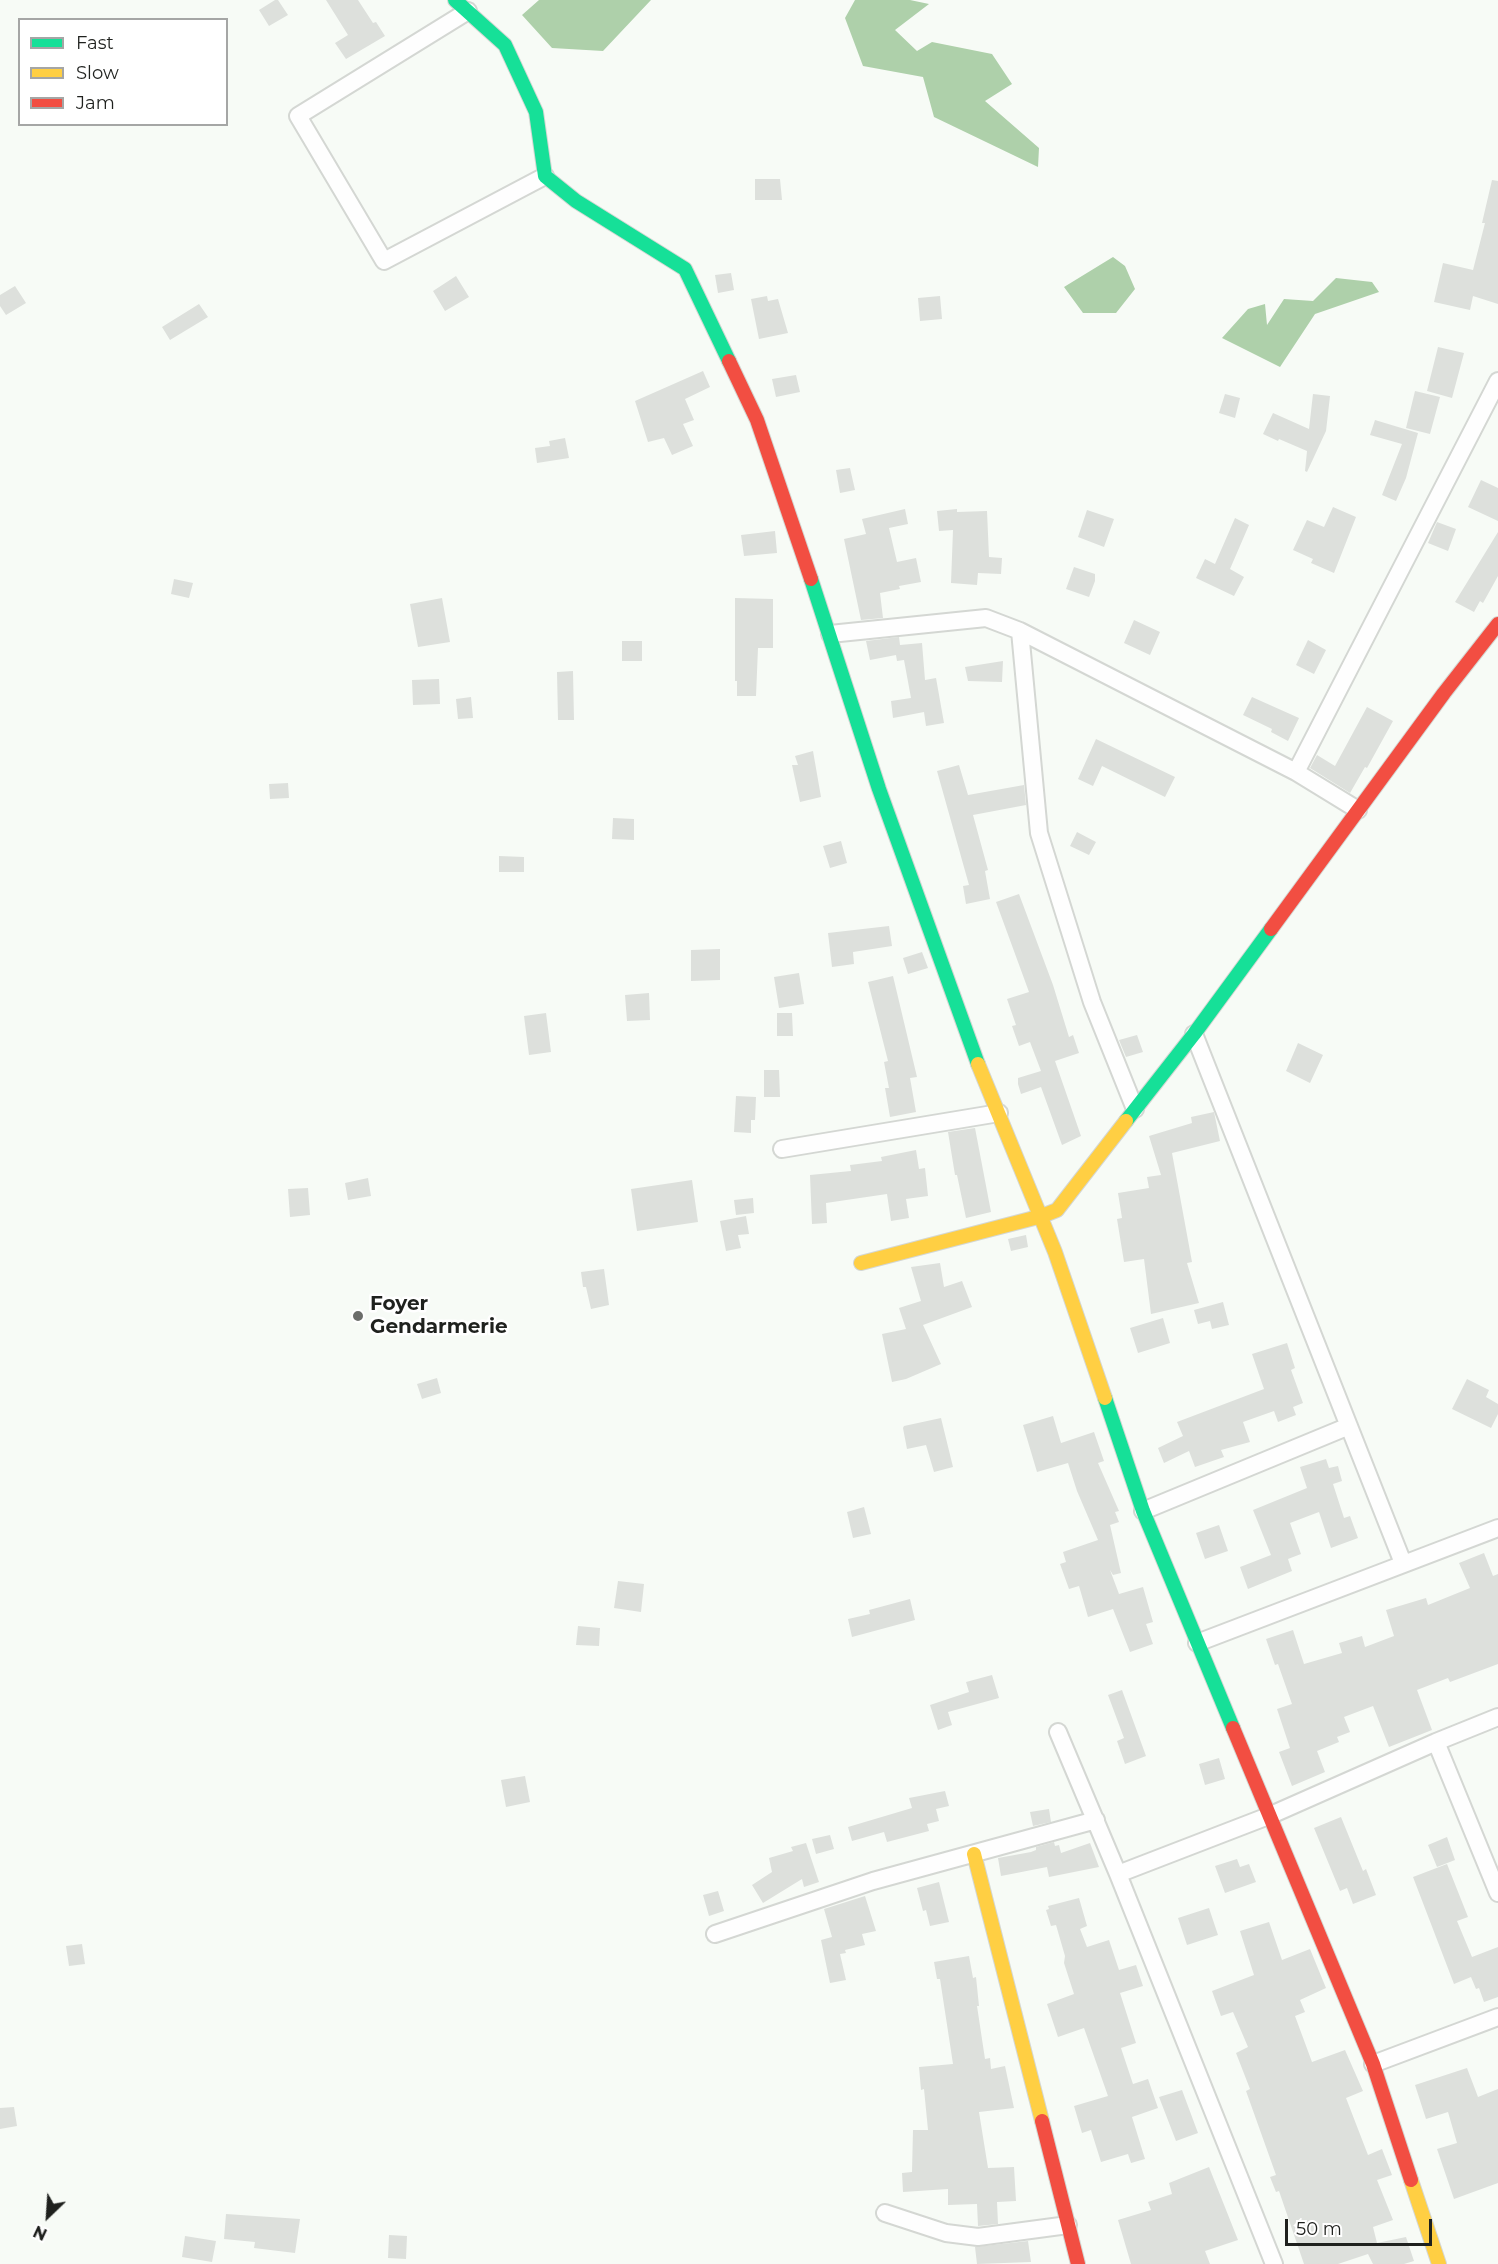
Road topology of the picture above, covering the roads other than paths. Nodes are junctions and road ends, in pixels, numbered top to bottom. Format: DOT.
graph roads {
  1 [pos="461,6"];
  2 [pos="545,176"];
  3 [pos="1498,381"];
  4 [pos="1498,624"];
  5 [pos="1020,631"];
  6 [pos="830,634"];
  7 [pos="1296,772"];
  8 [pos="1358,810"];
  9 [pos="1194,1034"];
  10 [pos="1135,1110"];
  11 [pos="999,1113"];
  12 [pos="782,1149"];
  13 [pos="1042,1216"];
  14 [pos="861,1263"];
  15 [pos="1348,1426"];
  16 [pos="1143,1511"];
  17 [pos="1498,1527"];
  18 [pos="1403,1563"];
  19 [pos="1197,1643"];
  20 [pos="1498,1717"];
  21 [pos="1058,1732"];
  22 [pos="1436,1742"];
  23 [pos="1271,1815"];
  24 [pos="1096,1820"];
  25 [pos="974,1854"];
  26 [pos="1118,1874"];
  27 [pos="1498,1893"];
  28 [pos="716,1934"];
  29 [pos="1498,2017"];
  30 [pos="1373,2064"];
  31 [pos="885,2213"];
  32 [pos="1068,2225"];
  33 [pos="1078,2264"];
  34 [pos="1274,2264"];
  35 [pos="1439,2264"];
  1 -- 2 [label="street"];
  1 -- 2 [label="street"];
  2 -- 6 [label="street"];
  3 -- 7 [label="street"];
  4 -- 8 [label="street"];
  5 -- 6 [label="street"];
  5 -- 7 [label="street"];
  5 -- 10 [label="street"];
  6 -- 11 [label="street"];
  7 -- 8 [label="street"];
  8 -- 9 [label="street"];
  9 -- 10 [label="street"];
  9 -- 15 [label="street"];
  10 -- 13 [label="street"];
  11 -- 12 [label="street"];
  11 -- 13 [label="street"];
  13 -- 14 [label="street"];
  13 -- 16 [label="street"];
  15 -- 16 [label="street"];
  15 -- 18 [label="street"];
  16 -- 19 [label="street"];
  17 -- 18 [label="street"];
  18 -- 19 [label="street"];
  19 -- 23 [label="street"];
  20 -- 22 [label="street"];
  21 -- 24 [label="street"];
  22 -- 23 [label="street"];
  22 -- 27 [label="street"];
  23 -- 26 [label="street"];
  23 -- 30 [label="street"];
  24 -- 25 [label="street"];
  24 -- 26 [label="street"];
  25 -- 28 [label="street"];
  25 -- 32 [label="street"];
  26 -- 34 [label="street"];
  29 -- 30 [label="street"];
  30 -- 35 [label="street"];
  31 -- 32 [label="street"];
  32 -- 33 [label="street"];
}
